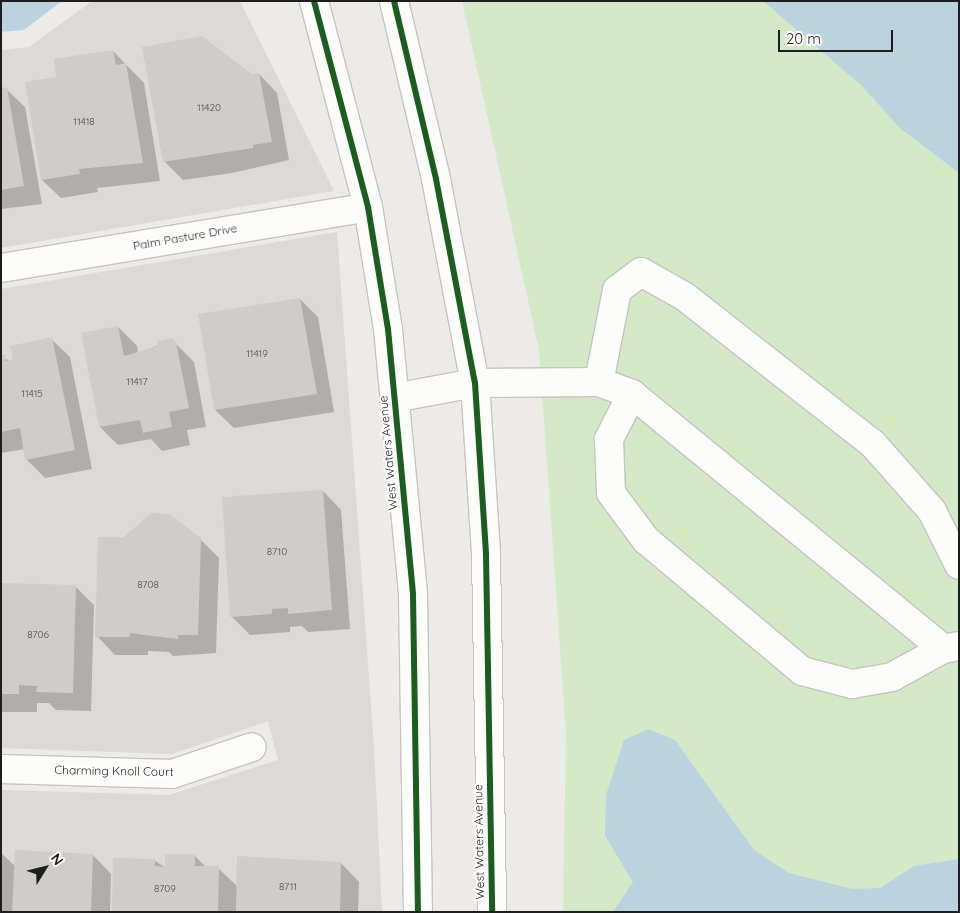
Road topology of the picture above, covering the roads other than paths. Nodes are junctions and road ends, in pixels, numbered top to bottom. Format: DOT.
graph roads {
  1 [pos="314,1"];
  2 [pos="394,1"];
  3 [pos="368,206"];
  4 [pos="1,268"];
  5 [pos="475,382"];
  6 [pos="599,382"];
  7 [pos="632,394"];
  8 [pos="394,398"];
  9 [pos="959,565"];
  10 [pos="951,648"];
  11 [pos="252,747"];
  12 [pos="1,769"];
  13 [pos="418,912"];
  14 [pos="492,912"];
  1 -- 3 [label="street, West Waters Avenue"];
  2 -- 5 [label="street, West Waters Avenue"];
  3 -- 4 [label="street, Palm Pasture Drive"];
  3 -- 8 [label="street, West Waters Avenue"];
  5 -- 6 [label="street"];
  5 -- 8 [label="street"];
  5 -- 14 [label="street, West Waters Avenue"];
  6 -- 7 [label="street"];
  6 -- 9 [label="street"];
  7 -- 10 [label="street"];
  7 -- 10 [label="street"];
  8 -- 13 [label="street, West Waters Avenue"];
  11 -- 12 [label="street, Charming Knoll Court"];
}
